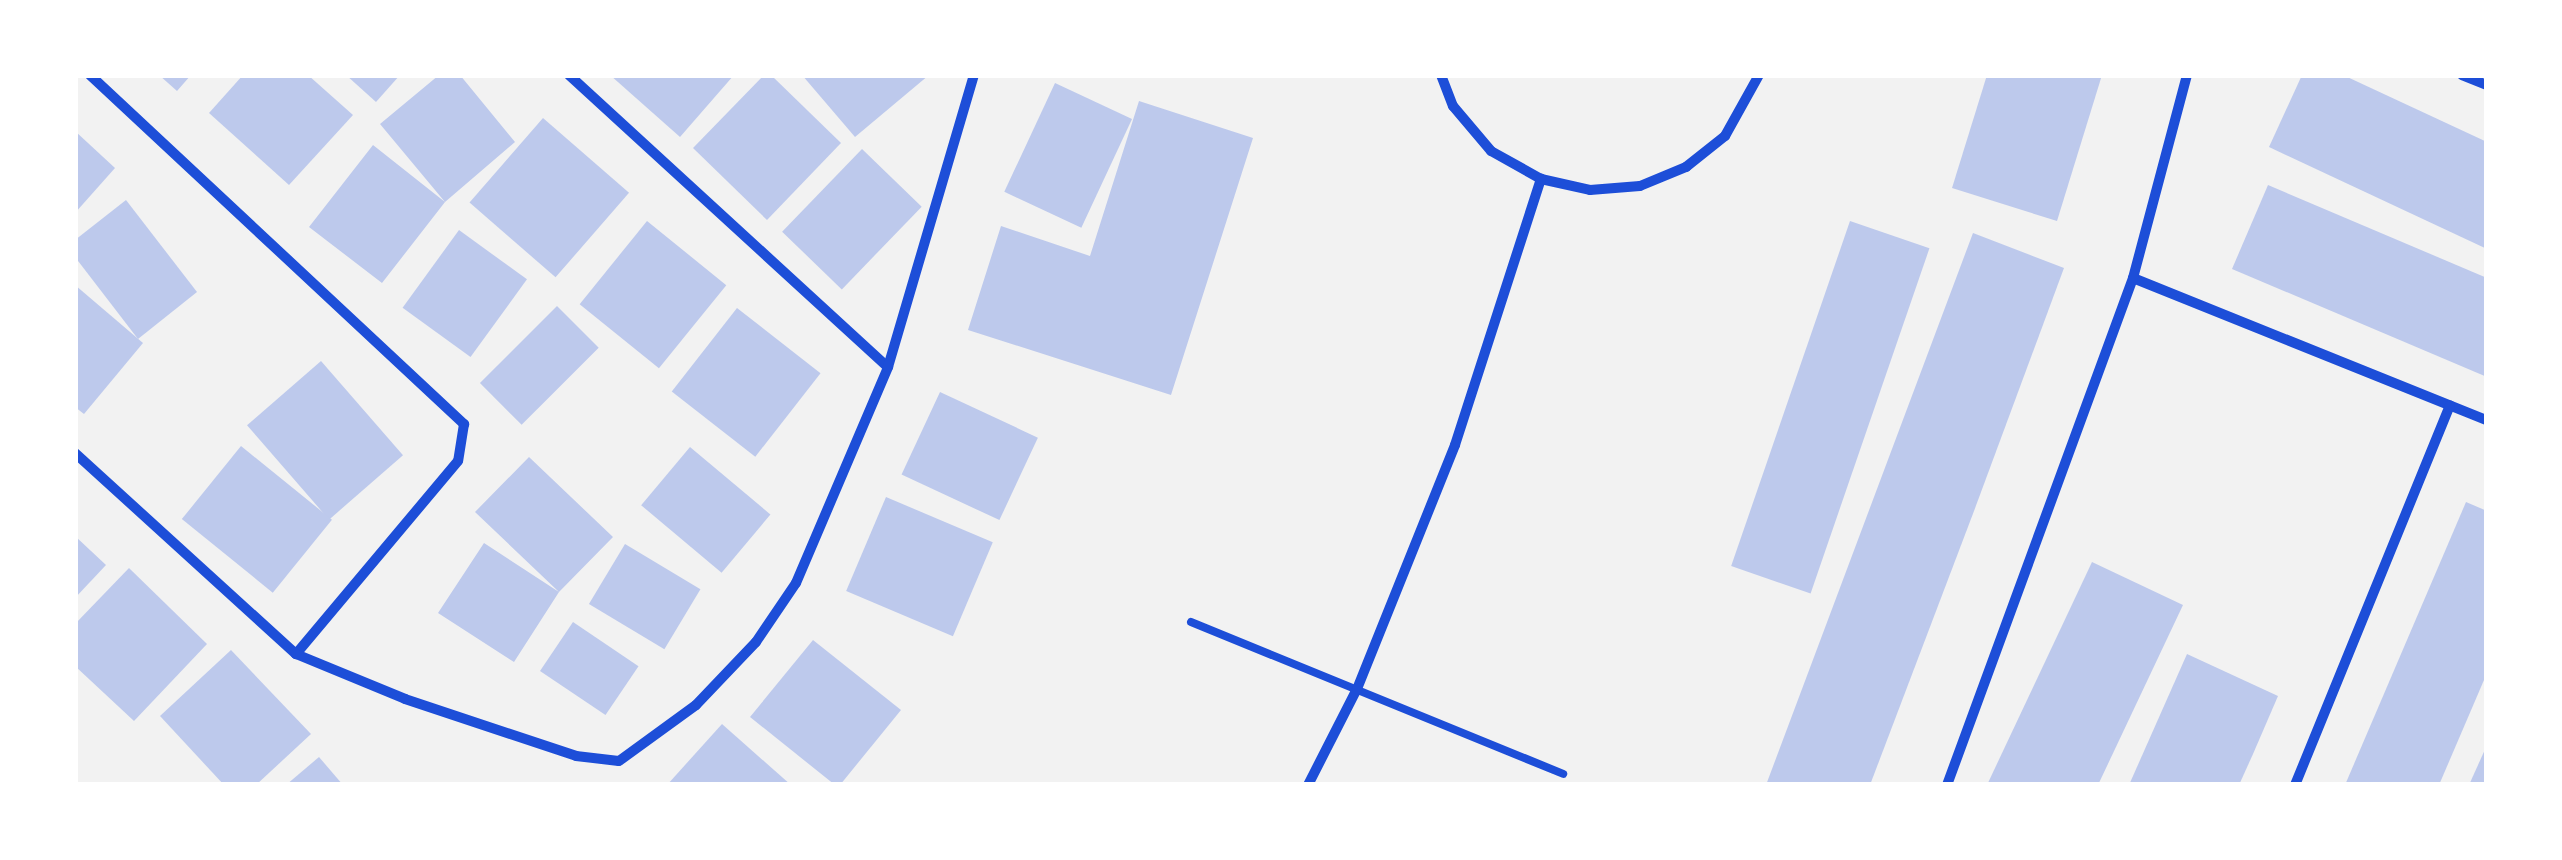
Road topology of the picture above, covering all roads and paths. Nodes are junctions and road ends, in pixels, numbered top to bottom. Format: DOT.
graph roads {
  1 [pos="90,75"];
  2 [pos="569,75"];
  3 [pos="974,75"];
  4 [pos="1441,75"];
  5 [pos="1759,75"];
  6 [pos="2187,75"];
  7 [pos="2462,75"];
  8 [pos="2487,85"];
  9 [pos="1541,179"];
  10 [pos="2134,278"];
  11 [pos="888,367"];
  12 [pos="2450,405"];
  13 [pos="2487,420"];
  14 [pos="75,454"];
  15 [pos="1191,622"];
  16 [pos="296,654"];
  17 [pos="1357,689"];
  18 [pos="1562,774"];
  19 [pos="1308,785"];
  20 [pos="1947,785"];
  21 [pos="2295,785"];
  1 -- 16 [label="street"];
  2 -- 11 [label="street"];
  3 -- 11 [label="street"];
  4 -- 9 [label="street"];
  5 -- 9 [label="street"];
  6 -- 10 [label="street"];
  7 -- 8 [label="street"];
  9 -- 17 [label="street"];
  10 -- 12 [label="street"];
  10 -- 20 [label="street"];
  11 -- 16 [label="street"];
  12 -- 13 [label="street"];
  12 -- 21 [label="street"];
  14 -- 16 [label="street"];
  15 -- 17 [label="lane"];
  17 -- 18 [label="lane"];
  17 -- 19 [label="street"];
}
